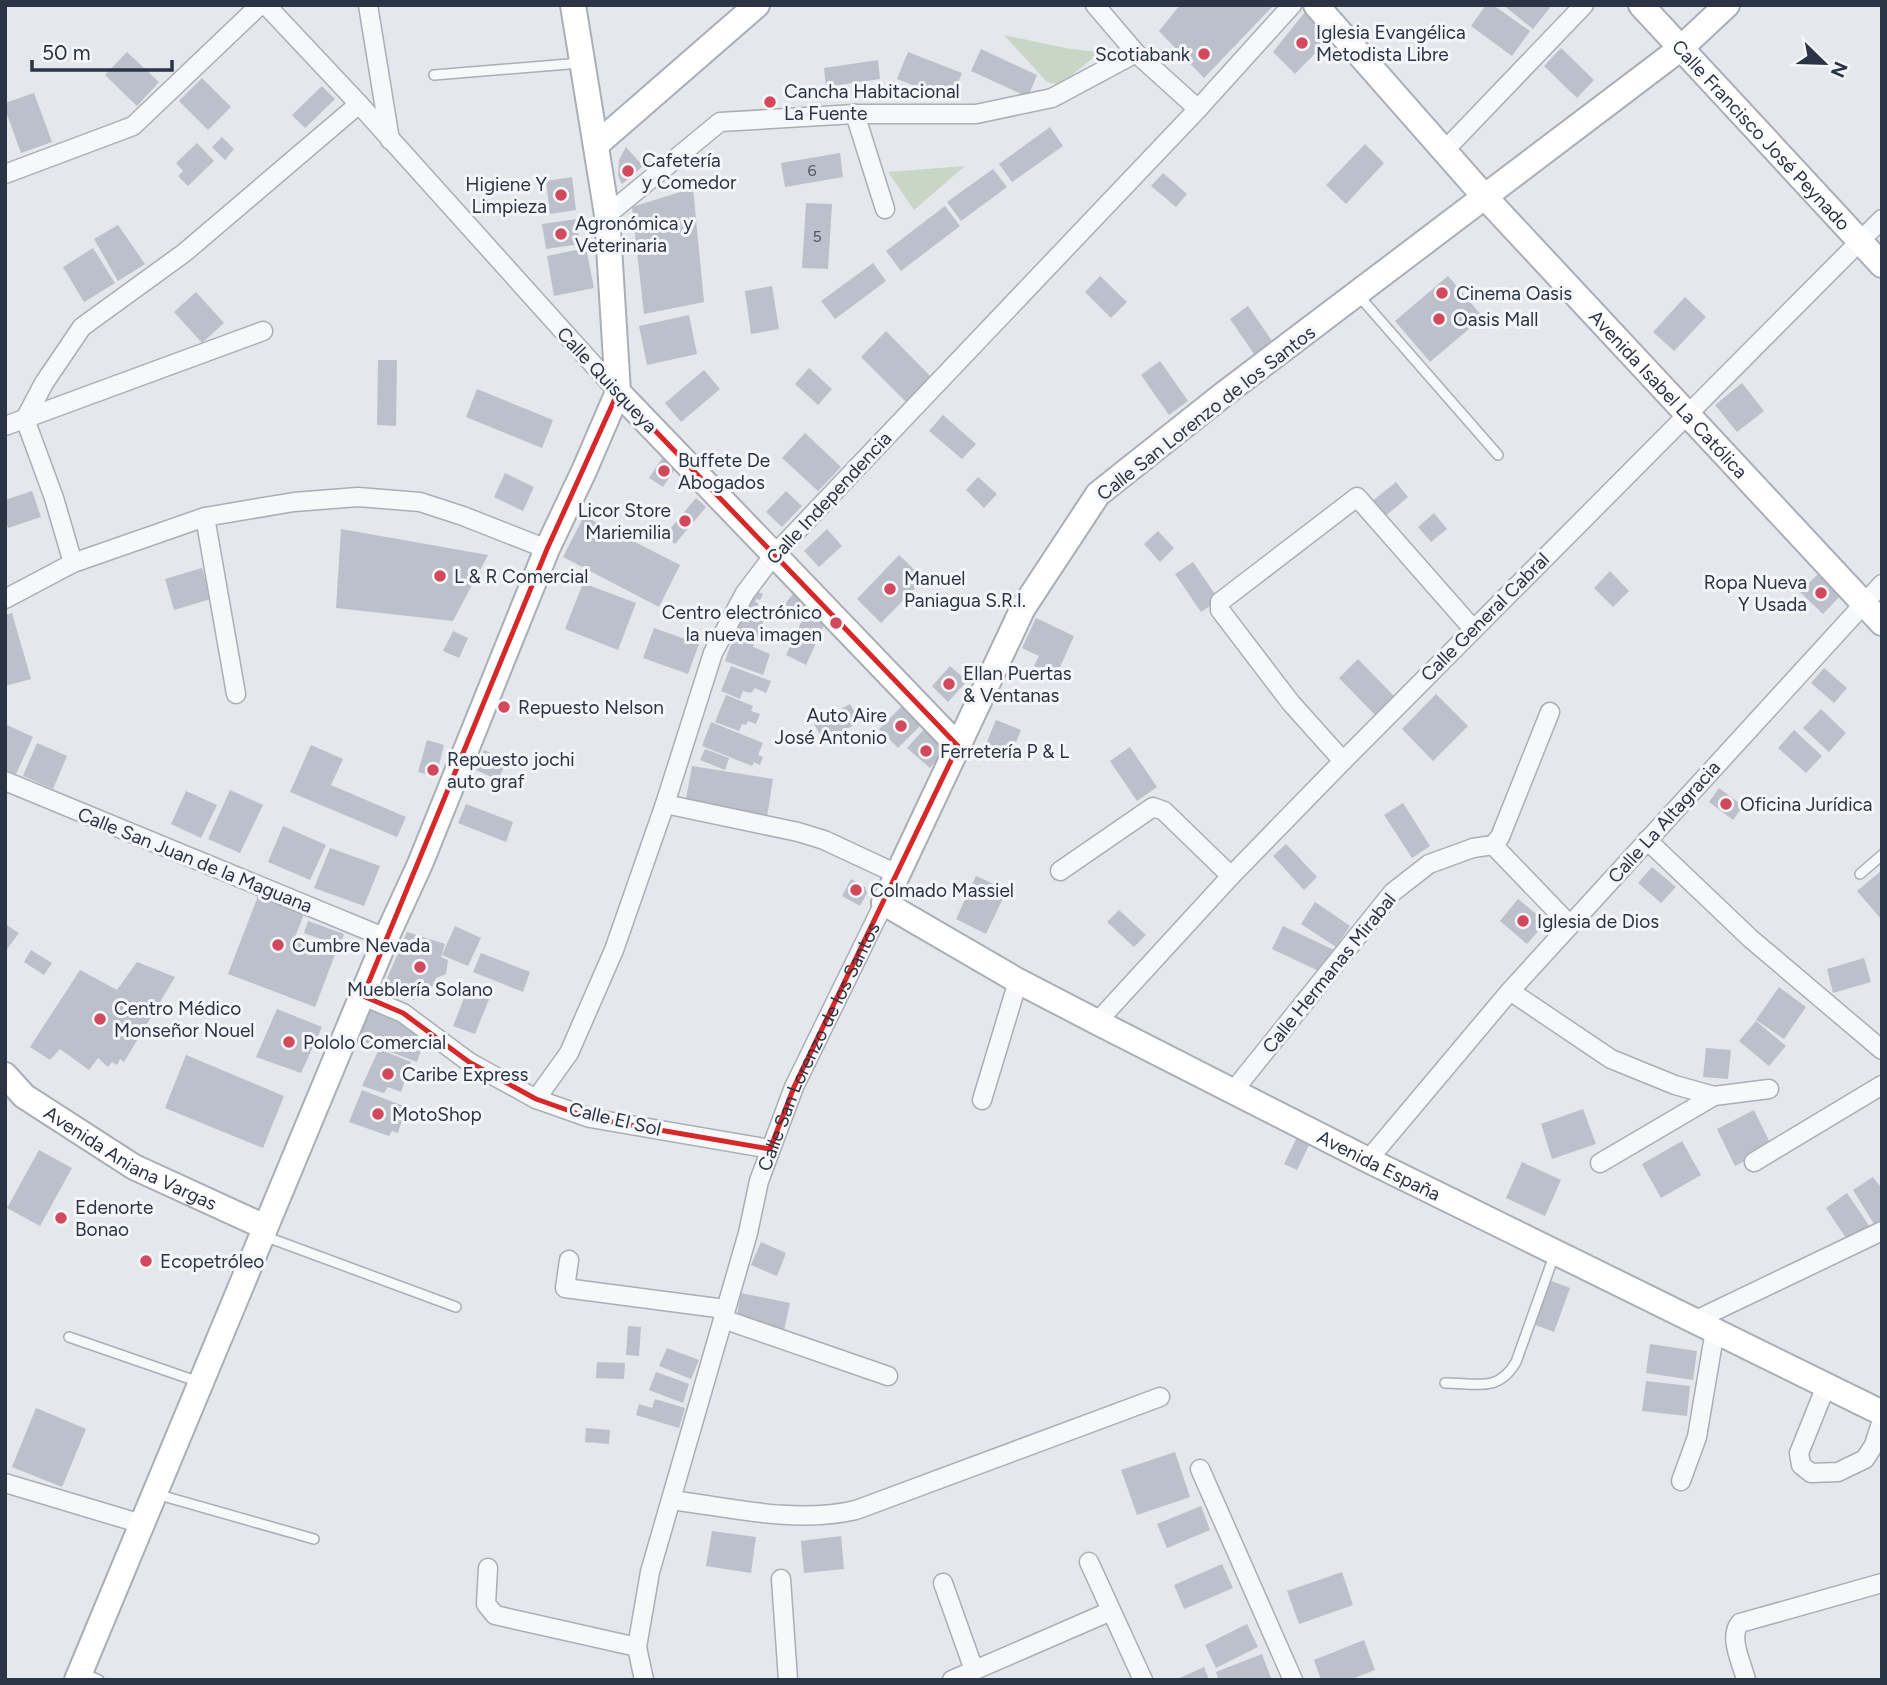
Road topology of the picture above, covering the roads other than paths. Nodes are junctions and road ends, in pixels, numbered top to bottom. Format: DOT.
graph roads {
  1 [pos="260,5"];
  2 [pos="266,5"];
  3 [pos="368,5"];
  4 [pos="757,5"];
  5 [pos="1096,5"];
  6 [pos="1292,5"];
  7 [pos="1316,5"];
  8 [pos="1584,5"];
  9 [pos="1641,5"];
  10 [pos="1727,5"];
  11 [pos="575,7"];
  12 [pos="1681,48"];
  13 [pos="1136,52"];
  14 [pos="583,63"];
  15 [pos="434,75"];
  16 [pos="359,104"];
  17 [pos="1198,109"];
  18 [pos="855,114"];
  19 [pos="390,140"];
  20 [pos="596,145"];
  21 [pos="1445,150"];
  22 [pos="5,174"];
  23 [pos="1484,196"];
  24 [pos="885,209"];
  25 [pos="607,215"];
  26 [pos="1882,219"];
  27 [pos="1860,241"];
  28 [pos="1882,265"];
  29 [pos="1358,295"];
  30 [pos="263,331"];
  31 [pos="618,392"];
  32 [pos="1688,413"];
  33 [pos="25,419"];
  34 [pos="5,426"];
  35 [pos="1498,455"];
  36 [pos="205,517"];
  37 [pos="547,549"];
  38 [pos="774,556"];
  39 [pos="73,563"];
  40 [pos="1882,584"];
  41 [pos="5,599"];
  42 [pos="1864,603"];
  43 [pos="1882,623"];
  44 [pos="1473,629"];
  45 [pos="236,694"];
  46 [pos="1550,712"];
  47 [pos="958,746"];
  48 [pos="1343,761"];
  49 [pos="5,781"];
  50 [pos="665,804"];
  51 [pos="1647,840"];
  52 [pos="1493,845"];
  53 [pos="1882,855"];
  54 [pos="1060,871"];
  55 [pos="897,874"];
  56 [pos="1860,874"];
  57 [pos="1231,876"];
  58 [pos="884,904"];
  59 [pos="1570,925"];
  60 [pos="386,938"];
  61 [pos="1018,981"];
  62 [pos="1510,991"];
  63 [pos="363,996"];
  64 [pos="1097,1022"];
  65 [pos="1882,1050"];
  66 [pos="5,1075"];
  67 [pos="1882,1085"];
  68 [pos="1769,1089"];
  69 [pos="1234,1090"];
  70 [pos="1714,1096"];
  71 [pos="536,1098"];
  72 [pos="982,1100"];
  73 [pos="770,1149"];
  74 [pos="1368,1160"];
  75 [pos="1754,1162"];
  76 [pos="1600,1163"];
  77 [pos="263,1231"];
  78 [pos="1882,1231"];
  79 [pos="1556,1252"];
  80 [pos="569,1260"];
  81 [pos="456,1307"];
  82 [pos="724,1314"];
  83 [pos="1705,1325"];
  84 [pos="68,1337"];
  85 [pos="888,1376"];
  86 [pos="1445,1382"];
  87 [pos="201,1383"];
  88 [pos="1826,1386"];
  89 [pos="1160,1398"];
  90 [pos="1882,1413"];
  91 [pos="1882,1420"];
  92 [pos="1200,1469"];
  93 [pos="1681,1482"];
  94 [pos="5,1483"];
  95 [pos="155,1493"];
  96 [pos="672,1500"];
  97 [pos="142,1524"];
  98 [pos="314,1539"];
  99 [pos="1089,1562"];
  100 [pos="488,1568"];
  101 [pos="780,1579"];
  102 [pos="943,1583"];
  103 [pos="1882,1583"];
  104 [pos="1111,1611"];
  105 [pos="637,1647"];
  106 [pos="974,1670"];
  107 [pos="85,1677"];
  108 [pos="644,1680"];
  109 [pos="788,1680"];
  110 [pos="952,1680"];
  111 [pos="1143,1680"];
  112 [pos="1293,1680"];
  113 [pos="1746,1680"];
  1 -- 22 [label="street"];
  2 -- 16 [label="street, Calle Quisqueya"];
  3 -- 19 [label="street"];
  4 -- 20 [label="street"];
  5 -- 13 [label="street"];
  6 -- 17 [label="street, Calle Independencia"];
  7 -- 21 [label="street, Avenida Isabel La Católica"];
  8 -- 21 [label="street"];
  9 -- 12 [label="street, Calle Francisco José Peynado"];
  10 -- 12 [label="street, Calle San Lorenzo de los Santos"];
  11 -- 14 [label="street"];
  12 -- 23 [label="street, Calle San Lorenzo de los Santos"];
  12 -- 27 [label="street, Calle Francisco José Peynado"];
  13 -- 17 [label="street"];
  13 -- 18 [label="street"];
  14 -- 15 [label="lane"];
  14 -- 20 [label="street"];
  16 -- 19 [label="street, Calle Quisqueya"];
  16 -- 33 [label="street"];
  17 -- 38 [label="street, Calle Independencia"];
  18 -- 24 [label="street"];
  18 -- 25 [label="street"];
  19 -- 31 [label="street, Calle Quisqueya"];
  20 -- 25 [label="street"];
  21 -- 23 [label="street, Avenida Isabel La Católica"];
  23 -- 29 [label="street, Calle San Lorenzo de los Santos"];
  23 -- 32 [label="street, Avenida Isabel La Católica"];
  25 -- 31 [label="street"];
  26 -- 27 [label="street, Calle General Cabral"];
  27 -- 28 [label="street, Calle Francisco José Peynado"];
  27 -- 32 [label="street, Calle General Cabral"];
  29 -- 35 [label="lane"];
  29 -- 47 [label="street, Calle San Lorenzo de los Santos"];
  30 -- 33 [label="street"];
  31 -- 37 [label="street"];
  31 -- 38 [label="street, Calle Quisqueya"];
  32 -- 42 [label="street, Avenida Isabel La Católica"];
  32 -- 44 [label="street, Calle General Cabral"];
  33 -- 34 [label="street"];
  33 -- 39 [label="street"];
  36 -- 37 [label="street"];
  36 -- 39 [label="street"];
  36 -- 45 [label="street"];
  37 -- 60 [label="street"];
  38 -- 47 [label="street, Calle Quisqueya"];
  38 -- 50 [label="street, Calle Independencia"];
  39 -- 41 [label="street"];
  40 -- 42 [label="street, Calle La Altagracia"];
  42 -- 43 [label="street, Avenida Isabel La Católica"];
  42 -- 51 [label="street, Calle La Altagracia"];
  44 -- 48 [label="street, Calle General Cabral"];
  44 -- 48 [label="street"];
  46 -- 52 [label="street"];
  47 -- 55 [label="street, Calle San Lorenzo de los Santos"];
  48 -- 57 [label="street, Calle General Cabral"];
  49 -- 60 [label="street, Calle San Juan de la Maguana"];
  50 -- 55 [label="street"];
  50 -- 71 [label="street, Calle Independencia"];
  51 -- 59 [label="street, Calle La Altagracia"];
  51 -- 65 [label="street"];
  52 -- 59 [label="street"];
  52 -- 69 [label="street, Calle Hermanas Mirabal"];
  53 -- 56 [label="lane"];
  54 -- 57 [label="street"];
  55 -- 58 [label="street, Calle San Lorenzo de los Santos"];
  57 -- 64 [label="street, Calle General Cabral"];
  58 -- 61 [label="street, Avenida España"];
  58 -- 73 [label="street, Calle San Lorenzo de los Santos"];
  59 -- 62 [label="street, Calle La Altagracia"];
  60 -- 63 [label="street"];
  61 -- 64 [label="street, Avenida España"];
  61 -- 72 [label="street"];
  62 -- 70 [label="street"];
  62 -- 74 [label="street, Calle La Altagracia"];
  63 -- 71 [label="street, Calle El Sol"];
  63 -- 77 [label="street"];
  64 -- 69 [label="street, Avenida España"];
  66 -- 77 [label="street, Avenida Aniana Vargas"];
  67 -- 75 [label="street"];
  68 -- 70 [label="street"];
  69 -- 74 [label="street, Avenida España"];
  70 -- 76 [label="street"];
  71 -- 73 [label="street, Calle El Sol"];
  73 -- 82 [label="street, Calle San Lorenzo de los Santos"];
  74 -- 79 [label="street, Avenida España"];
  77 -- 81 [label="lane"];
  77 -- 87 [label="street"];
  78 -- 83 [label="street"];
  79 -- 83 [label="street, Avenida España"];
  79 -- 86 [label="lane"];
  80 -- 82 [label="street"];
  82 -- 85 [label="street"];
  82 -- 96 [label="street, Calle San Lorenzo de los Santos"];
  83 -- 88 [label="street, Avenida España"];
  83 -- 93 [label="street"];
  84 -- 87 [label="lane"];
  87 -- 95 [label="street"];
  88 -- 90 [label="street, Avenida España"];
  88 -- 91 [label="street"];
  89 -- 96 [label="street"];
  92 -- 112 [label="street"];
  94 -- 97 [label="street"];
  95 -- 97 [label="street"];
  95 -- 98 [label="lane"];
  96 -- 105 [label="street, Calle San Lorenzo de los Santos"];
  97 -- 107 [label="street"];
  99 -- 104 [label="street"];
  100 -- 105 [label="street"];
  101 -- 109 [label="street"];
  102 -- 106 [label="street"];
  103 -- 113 [label="street"];
  104 -- 106 [label="street"];
  104 -- 111 [label="street"];
  105 -- 108 [label="street, Calle San Lorenzo de los Santos"];
  106 -- 110 [label="street"];
}
